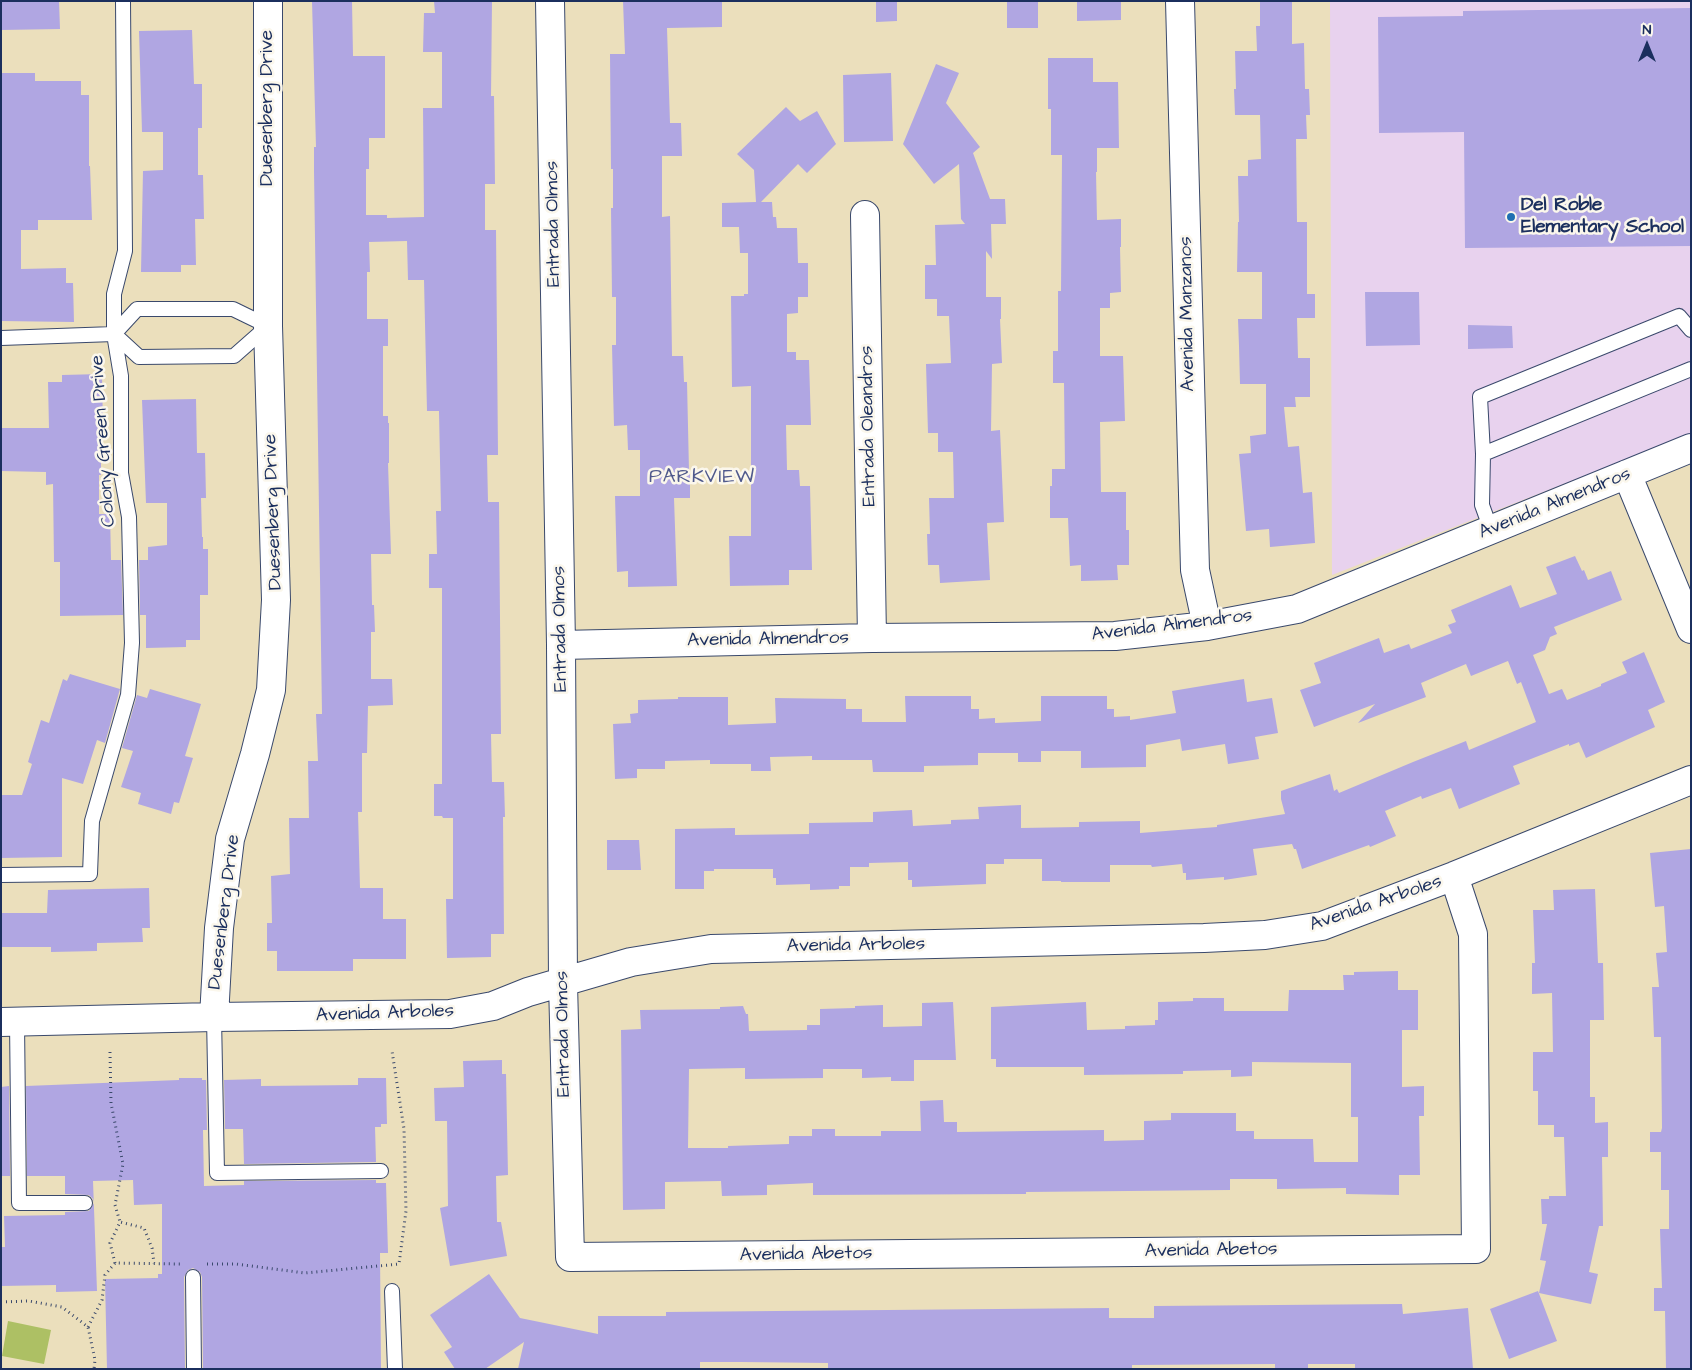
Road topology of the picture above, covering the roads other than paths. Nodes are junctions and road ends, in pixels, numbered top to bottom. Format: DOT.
graph roads {
  1 [pos="123,1"];
  2 [pos="268,1"];
  3 [pos="550,1"];
  4 [pos="1180,1"];
  5 [pos="865,214"];
  6 [pos="268,326"];
  7 [pos="1691,330"];
  8 [pos="114,334"];
  9 [pos="1,338"];
  10 [pos="1691,369"];
  11 [pos="1691,448"];
  12 [pos="1482,454"];
  13 [pos="1626,474"];
  14 [pos="1491,530"];
  15 [pos="1207,626"];
  16 [pos="1691,629"];
  17 [pos="872,638"];
  18 [pos="561,645"];
  19 [pos="1691,780"];
  20 [pos="1,874"];
  21 [pos="1454,876"];
  22 [pos="563,983"];
  23 [pos="214,1017"];
  24 [pos="9,1022"];
  25 [pos="381,1171"];
  26 [pos="85,1203"];
  27 [pos="570,1257"];
  28 [pos="192,1270"];
  29 [pos="392,1291"];
  30 [pos="194,1369"];
  31 [pos="395,1369"];
  1 -- 8 [label="lane, Colony Green Drive"];
  2 -- 6 [label="street, Duesenberg Drive"];
  3 -- 18 [label="street, Entrada Olmos"];
  4 -- 15 [label="street, Avenida Manzanos"];
  5 -- 17 [label="street, Entrada Oleandros"];
  6 -- 8 [label="lane"];
  6 -- 8 [label="lane"];
  6 -- 23 [label="street, Duesenberg Drive"];
  7 -- 12 [label="lane"];
  8 -- 9 [label="lane"];
  8 -- 20 [label="lane, Colony Green Drive"];
  10 -- 12 [label="lane"];
  11 -- 13 [label="street, Avenida Almendros"];
  12 -- 14 [label="lane"];
  13 -- 14 [label="street, Avenida Almendros"];
  13 -- 16 [label="street"];
  14 -- 15 [label="street, Avenida Almendros"];
  15 -- 17 [label="street, Avenida Almendros"];
  17 -- 18 [label="street, Avenida Almendros"];
  18 -- 22 [label="street, Entrada Olmos"];
  19 -- 21 [label="street, Avenida Arboles"];
  21 -- 22 [label="street, Avenida Arboles"];
  21 -- 27 [label="street, Avenida Abetos"];
  22 -- 23 [label="street, Avenida Arboles"];
  22 -- 27 [label="street, Entrada Olmos"];
  23 -- 24 [label="street, Avenida Arboles"];
  23 -- 25 [label="lane"];
  24 -- 26 [label="lane"];
  28 -- 30 [label="lane"];
  29 -- 31 [label="lane"];
}
